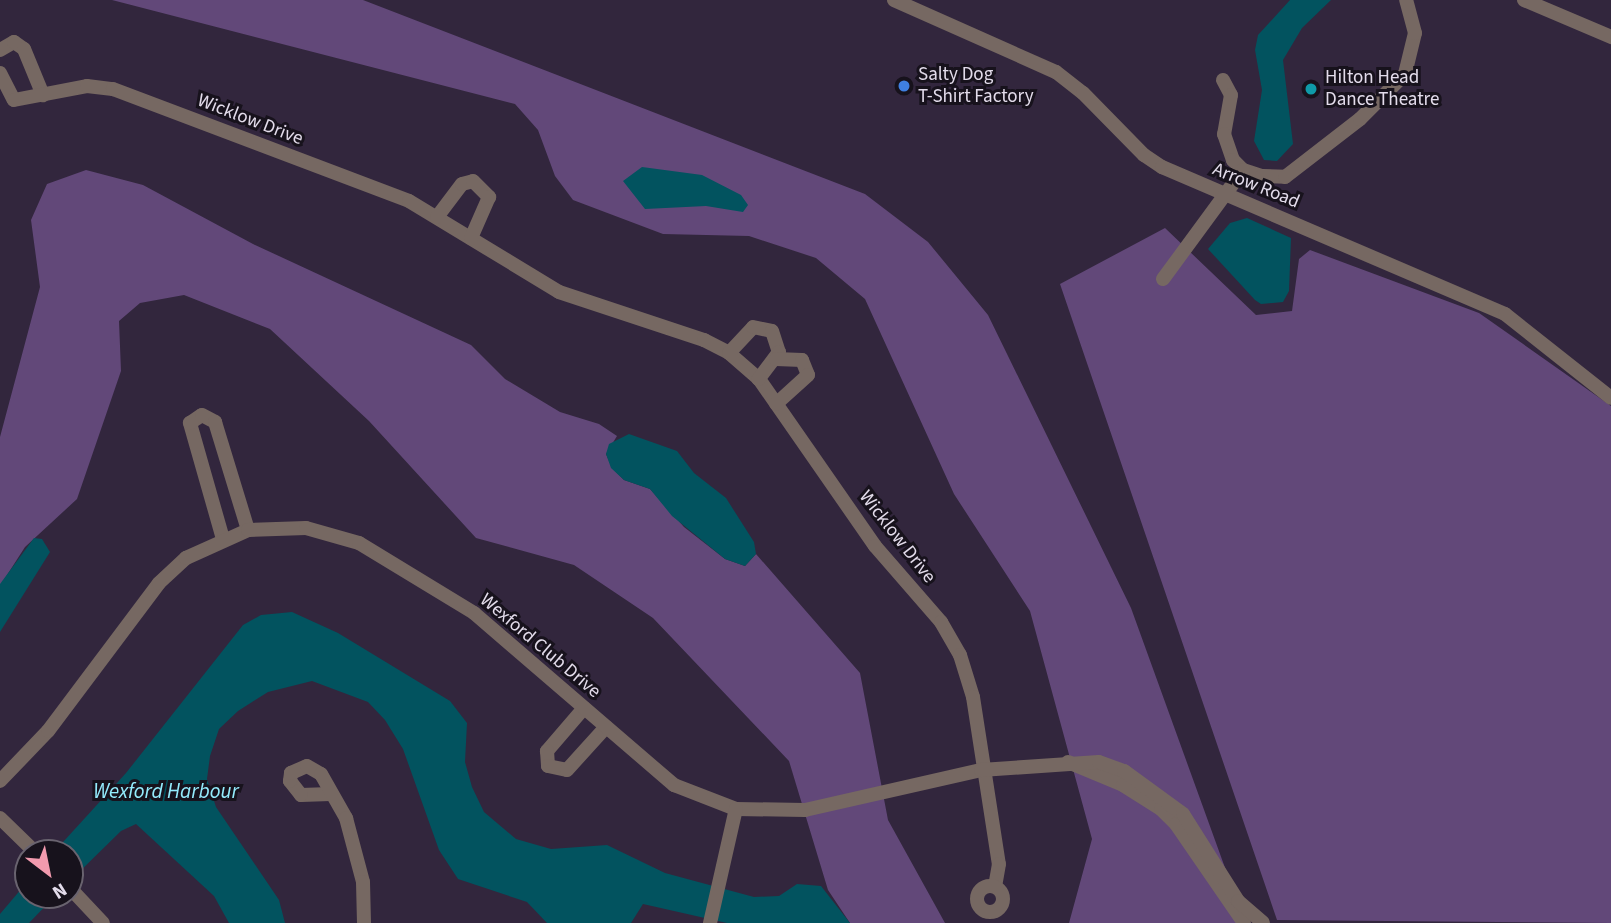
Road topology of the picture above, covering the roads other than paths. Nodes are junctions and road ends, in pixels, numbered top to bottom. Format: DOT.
graph roads {
  1 [pos="1406,0"];
  2 [pos="1524,0"];
  3 [pos="900,1"];
  4 [pos="1611,37"];
  5 [pos="0,50"];
  6 [pos="0,73"];
  7 [pos="1223,80"];
  8 [pos="43,95"];
  9 [pos="1243,170"];
  10 [pos="1225,194"];
  11 [pos="437,217"];
  12 [pos="471,238"];
  13 [pos="1163,279"];
  14 [pos="729,353"];
  15 [pos="776,359"];
  16 [pos="759,379"];
  17 [pos="1611,398"];
  18 [pos="776,404"];
  19 [pos="248,530"];
  20 [pos="223,539"];
  21 [pos="584,708"];
  22 [pos="606,727"];
  23 [pos="1067,761"];
  24 [pos="981,771"];
  25 [pos="0,781"];
  26 [pos="330,794"];
  27 [pos="736,809"];
  28 [pos="0,818"];
  29 [pos="22,839"];
  30 [pos="995,886"];
  31 [pos="84,903"];
  32 [pos="711,921"];
  33 [pos="103,923"];
  34 [pos="364,923"];
  35 [pos="1244,923"];
  36 [pos="1263,923"];
  1 -- 9 [label="street"];
  2 -- 4 [label="street"];
  3 -- 10 [label="street, Arrow Road"];
  5 -- 8 [label="street"];
  6 -- 8 [label="street, Wicklow Drive"];
  7 -- 9 [label="street"];
  8 -- 11 [label="street, Wicklow Drive"];
  9 -- 10 [label="street"];
  10 -- 13 [label="street"];
  10 -- 17 [label="street, Arrow Road"];
  11 -- 12 [label="street, Wicklow Drive"];
  11 -- 12 [label="street"];
  12 -- 14 [label="street, Wicklow Drive"];
  14 -- 15 [label="street"];
  14 -- 16 [label="street, Wicklow Drive"];
  15 -- 16 [label="street"];
  15 -- 18 [label="street"];
  16 -- 18 [label="street, Wicklow Drive"];
  18 -- 24 [label="street, Wicklow Drive"];
  19 -- 20 [label="street, Wexford Club Drive"];
  19 -- 20 [label="street"];
  19 -- 21 [label="street, Wexford Club Drive"];
  20 -- 25 [label="street, Wexford Club Drive"];
  21 -- 22 [label="street, Wexford Club Drive"];
  21 -- 22 [label="street"];
  22 -- 27 [label="street, Wexford Club Drive"];
  23 -- 24 [label="street, Wexford Club Drive"];
  23 -- 35 [label="street"];
  23 -- 36 [label="street, Wexford Club Drive"];
  24 -- 27 [label="street, Wexford Club Drive"];
  24 -- 30 [label="street, Wicklow Drive"];
  26 -- 34 [label="street"];
  27 -- 32 [label="street"];
  28 -- 29 [label="street"];
  31 -- 33 [label="street"];
}
